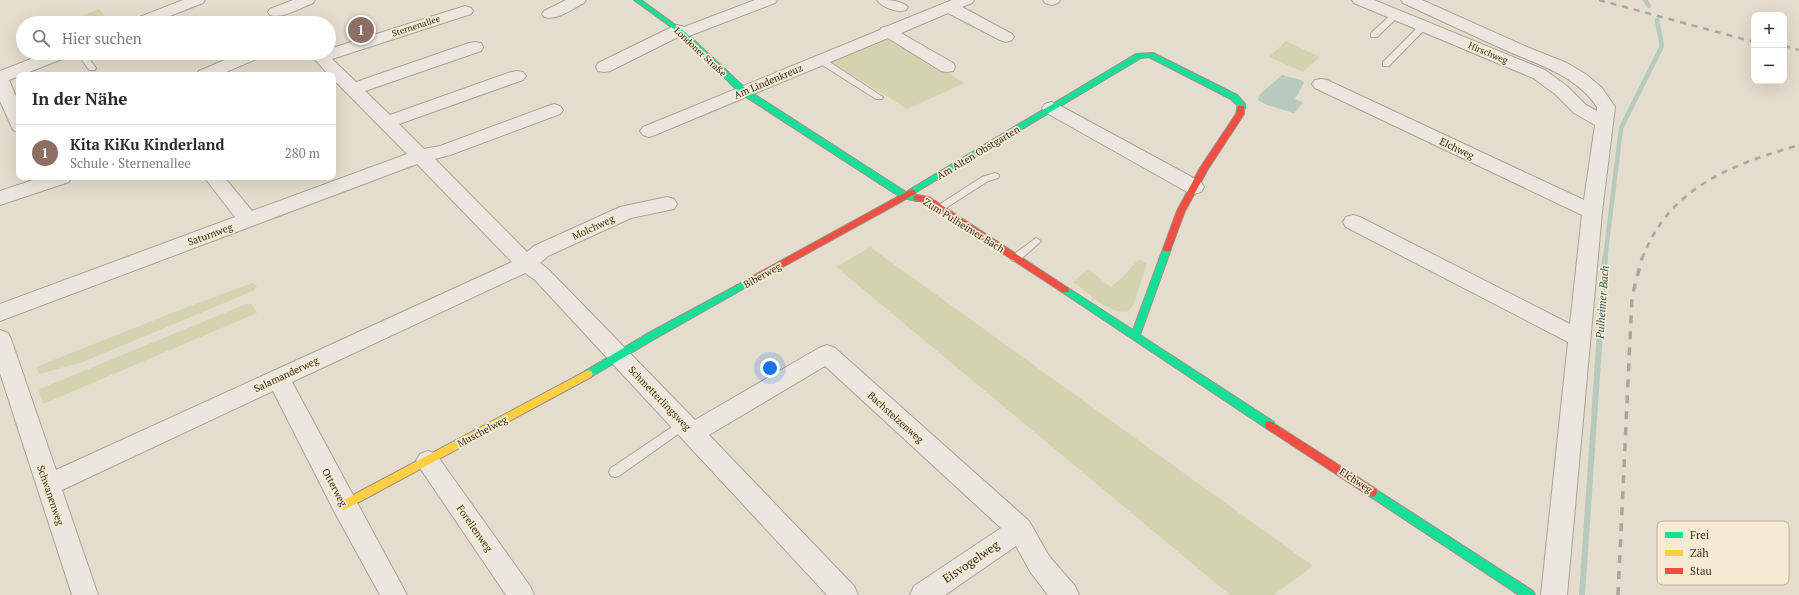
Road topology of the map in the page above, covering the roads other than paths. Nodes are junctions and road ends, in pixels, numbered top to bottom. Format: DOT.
graph roads {
  1 [pos="263,0"];
  2 [pos="307,0"];
  3 [pos="578,0"];
  4 [pos="637,0"];
  5 [pos="769,0"];
  6 [pos="885,0"];
  7 [pos="966,0"];
  8 [pos="1360,0"];
  9 [pos="1409,0"];
  10 [pos="1438,0"];
  11 [pos="192,1"];
  12 [pos="900,7"];
  13 [pos="949,7"];
  14 [pos="465,11"];
  15 [pos="550,14"];
  16 [pos="1396,15"];
  17 [pos="155,16"];
  18 [pos="279,16"];
  19 [pos="284,16"];
  20 [pos="1424,26"];
  21 [pos="887,31"];
  22 [pos="680,32"];
  23 [pos="1374,35"];
  24 [pos="1006,37"];
  25 [pos="476,47"];
  26 [pos="336,50"];
  27 [pos="1521,51"];
  28 [pos="819,59"];
  29 [pos="44,60"];
  30 [pos="86,60"];
  31 [pos="239,60"];
  32 [pos="324,60"];
  33 [pos="1386,64"];
  34 [pos="604,67"];
  35 [pos="947,67"];
  36 [pos="92,68"];
  37 [pos="212,72"];
  38 [pos="517,76"];
  39 [pos="0,78"];
  40 [pos="1321,84"];
  41 [pos="354,89"];
  42 [pos="743,91"];
  43 [pos="879,97"];
  44 [pos="1051,108"];
  45 [pos="554,110"];
  46 [pos="16,118"];
  47 [pos="387,122"];
  48 [pos="1605,123"];
  49 [pos="648,131"];
  50 [pos="420,156"];
  51 [pos="995,176"];
  52 [pos="41,180"];
  53 [pos="216,180"];
  54 [pos="1194,187"];
  55 [pos="906,196"];
  56 [pos="0,198"];
  57 [pos="666,204"];
  58 [pos="471,206"];
  59 [pos="940,208"];
  60 [pos="1592,212"];
  61 [pos="249,220"];
  62 [pos="1353,222"];
  63 [pos="1036,241"];
  64 [pos="1016,258"];
  65 [pos="526,264"];
  66 [pos="0,313"];
  67 [pos="1135,336"];
  68 [pos="1579,338"];
  69 [pos="0,339"];
  70 [pos="619,356"];
  71 [pos="1182,367"];
  72 [pos="278,378"];
  73 [pos="689,428"];
  74 [pos="428,461"];
  75 [pos="615,472"];
  76 [pos="48,485"];
  77 [pos="344,505"];
  78 [pos="1020,529"];
  79 [pos="85,595"];
  80 [pos="394,595"];
  81 [pos="521,595"];
  82 [pos="845,595"];
  83 [pos="923,595"];
  84 [pos="1066,595"];
  85 [pos="1529,595"];
  86 [pos="1554,595"];
  1 -- 18 [label="street"];
  2 -- 19 [label="street"];
  3 -- 15 [label="street"];
  4 -- 22 [label="street, Londoner Straße"];
  5 -- 22 [label="street"];
  6 -- 12 [label="street"];
  7 -- 13 [label="street, Am Lindenkreuz"];
  8 -- 16 [label="street, Hirschweg"];
  9 -- 27 [label="street"];
  10 -- 27 [label="street"];
  11 -- 17 [label="street"];
  13 -- 21 [label="street, Am Lindenkreuz"];
  13 -- 24 [label="street"];
  14 -- 26 [label="street, Sternenallee"];
  16 -- 20 [label="street, Hirschweg"];
  16 -- 23 [label="lane"];
  20 -- 33 [label="lane"];
  20 -- 48 [label="street, Hirschweg"];
  21 -- 28 [label="street, Am Lindenkreuz"];
  21 -- 35 [label="street"];
  22 -- 34 [label="street"];
  22 -- 42 [label="street, Londoner Straße"];
  25 -- 41 [label="street"];
  27 -- 48 [label="street"];
  28 -- 42 [label="street, Am Lindenkreuz"];
  28 -- 43 [label="lane"];
  29 -- 39 [label="street"];
  30 -- 36 [label="lane"];
  31 -- 37 [label="street"];
  32 -- 41 [label="street, Sternenallee"];
  38 -- 47 [label="street"];
  39 -- 46 [label="street"];
  40 -- 60 [label="street, Elchweg"];
  41 -- 47 [label="street, Sternenallee"];
  42 -- 49 [label="street, Am Lindenkreuz"];
  42 -- 55 [label="street, Zum Pulheimer Bach"];
  44 -- 54 [label="street"];
  44 -- 54 [label="street, Am Alten Obstgarten"];
  44 -- 55 [label="street, Am Alten Obstgarten"];
  45 -- 50 [label="street"];
  47 -- 50 [label="street, Sternenallee"];
  48 -- 60 [label="street"];
  50 -- 58 [label="street, Sternenallee"];
  50 -- 61 [label="street, Saturnweg"];
  51 -- 59 [label="lane"];
  52 -- 56 [label="street"];
  53 -- 61 [label="street"];
  54 -- 67 [label="street, Am Alten Obstgarten"];
  55 -- 59 [label="street, Zum Pulheimer Bach"];
  55 -- 70 [label="street, Biberweg"];
  57 -- 65 [label="street, Molchweg"];
  58 -- 65 [label="street, Schmetterlingsweg"];
  59 -- 64 [label="street, Zum Pulheimer Bach"];
  60 -- 68 [label="street"];
  61 -- 66 [label="street, Saturnweg"];
  62 -- 68 [label="street"];
  63 -- 64 [label="lane"];
  64 -- 67 [label="street, Zum Pulheimer Bach"];
  65 -- 70 [label="street, Schmetterlingsweg"];
  65 -- 72 [label="street, Salamanderweg"];
  67 -- 71 [label="street, Zum Pulheimer Bach"];
  68 -- 86 [label="street"];
  69 -- 76 [label="street, Schwanenweg"];
  70 -- 73 [label="street, Schmetterlingsweg"];
  70 -- 74 [label="street, Muschelweg"];
  71 -- 85 [label="street, Elchweg"];
  72 -- 76 [label="street, Salamanderweg"];
  72 -- 77 [label="street, Otterweg"];
  73 -- 75 [label="lane"];
  73 -- 78 [label="street, Bachstelzenweg"];
  73 -- 82 [label="street, Schmetterlingsweg"];
  74 -- 77 [label="street, Muschelweg"];
  74 -- 81 [label="street, Forellenweg"];
  76 -- 79 [label="street, Schwanenweg"];
  77 -- 80 [label="street, Otterweg"];
  78 -- 83 [label="street, Eisvogelweg"];
  78 -- 84 [label="street, Bachstelzenweg"];
}
